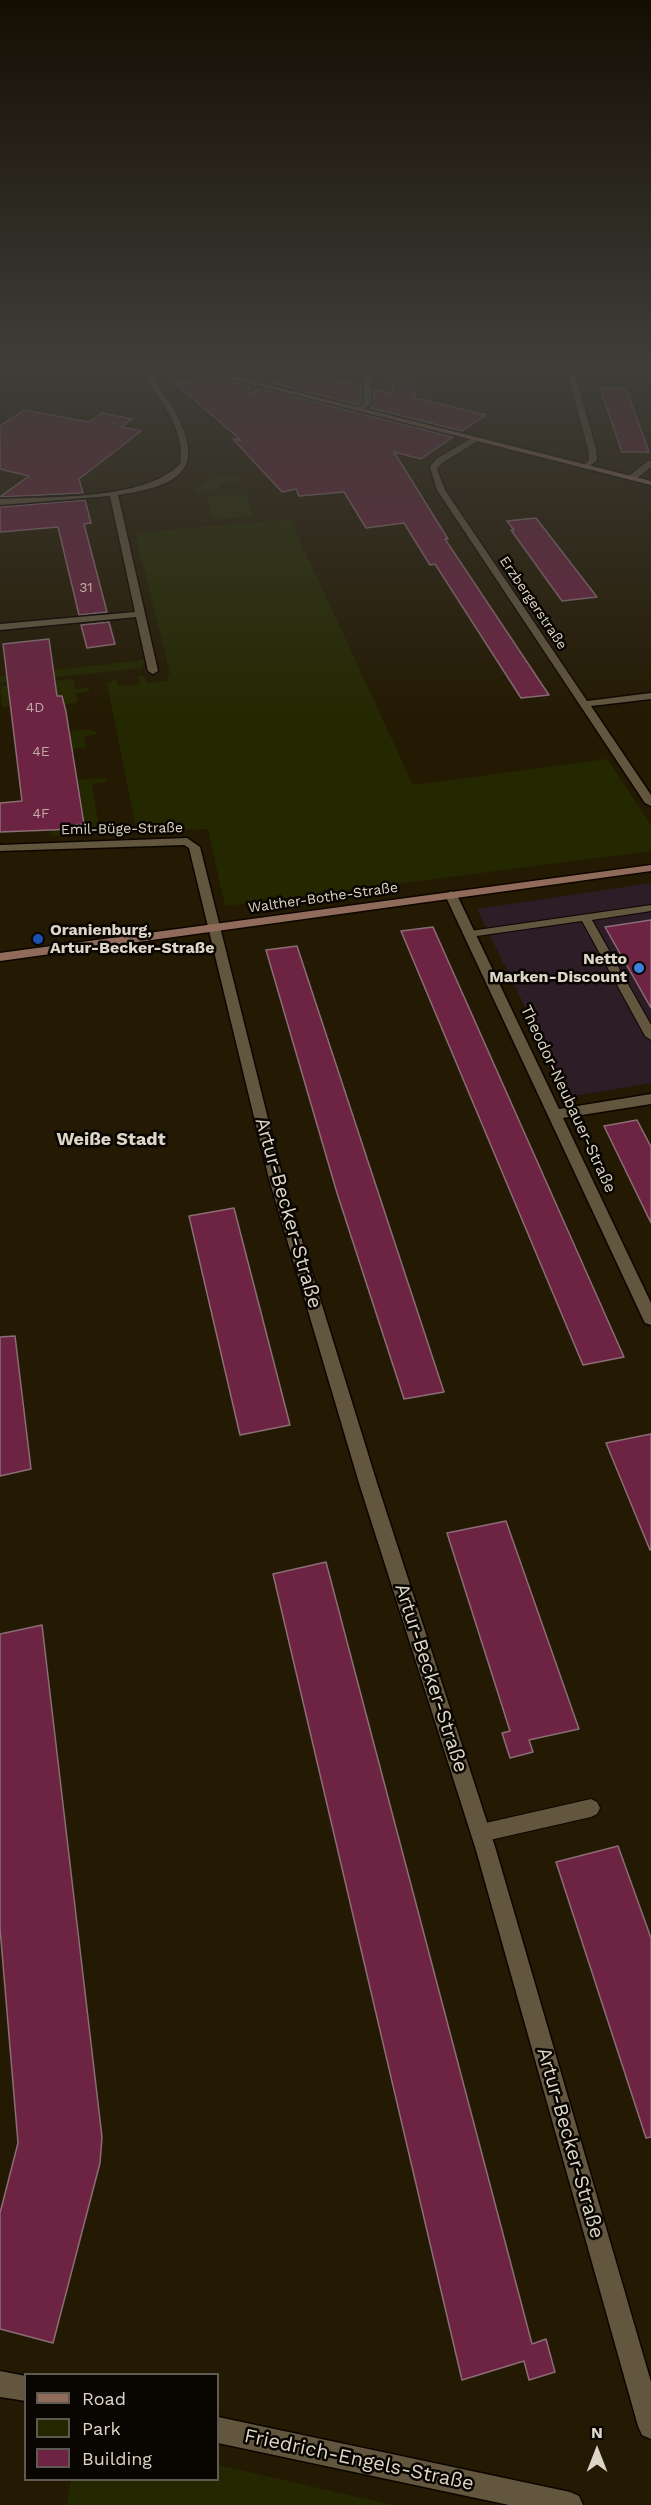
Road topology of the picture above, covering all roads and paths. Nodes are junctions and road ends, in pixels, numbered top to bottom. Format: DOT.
graph roads {
  1 [pos="140,488"];
  2 [pos="440,488"];
  3 [pos="114,494"];
  4 [pos="0,502"];
  5 [pos="142,614"];
  6 [pos="0,627"];
  7 [pos="153,671"];
  8 [pos="651,696"];
  9 [pos="585,704"];
  10 [pos="651,803"];
  11 [pos="0,848"];
  12 [pos="651,868"];
  13 [pos="451,895"];
  14 [pos="651,908"];
  15 [pos="585,917"];
  16 [pos="214,929"];
  17 [pos="470,934"];
  18 [pos="0,957"];
  19 [pos="651,1036"];
  20 [pos="651,1099"];
  21 [pos="557,1114"];
  22 [pos="651,1319"];
  23 [pos="591,1808"];
  24 [pos="481,1833"];
  25 [pos="0,2384"];
  26 [pos="24,2389"];
  27 [pos="651,2426"];
  28 [pos="219,2430"];
  29 [pos="570,2505"];
  1 -- 3 [label="street"];
  2 -- 9 [label="street, Erzbergerstraße"];
  3 -- 4 [label="street"];
  3 -- 5 [label="street"];
  5 -- 6 [label="street"];
  5 -- 7 [label="street"];
  8 -- 9 [label="street"];
  9 -- 10 [label="street, Erzbergerstraße"];
  11 -- 16 [label="street, Emil-Büge-Straße"];
  12 -- 13 [label="street, Walther-Bothe-Straße"];
  13 -- 16 [label="street, Walther-Bothe-Straße"];
  13 -- 17 [label="street, Theodor-Neubauer-Straße"];
  14 -- 15 [label="lane"];
  15 -- 17 [label="lane"];
  15 -- 19 [label="lane"];
  16 -- 18 [label="street, Walther-Bothe-Straße"];
  16 -- 24 [label="street, Artur-Becker-Straße"];
  17 -- 21 [label="street, Theodor-Neubauer-Straße"];
  20 -- 21 [label="street"];
  21 -- 22 [label="street, Theodor-Neubauer-Straße"];
  23 -- 24 [label="lane"];
  24 -- 27 [label="street, Artur-Becker-Straße"];
  25 -- 26 [label="street"];
  28 -- 29 [label="street, Friedrich-Engels-Straße"];
}
